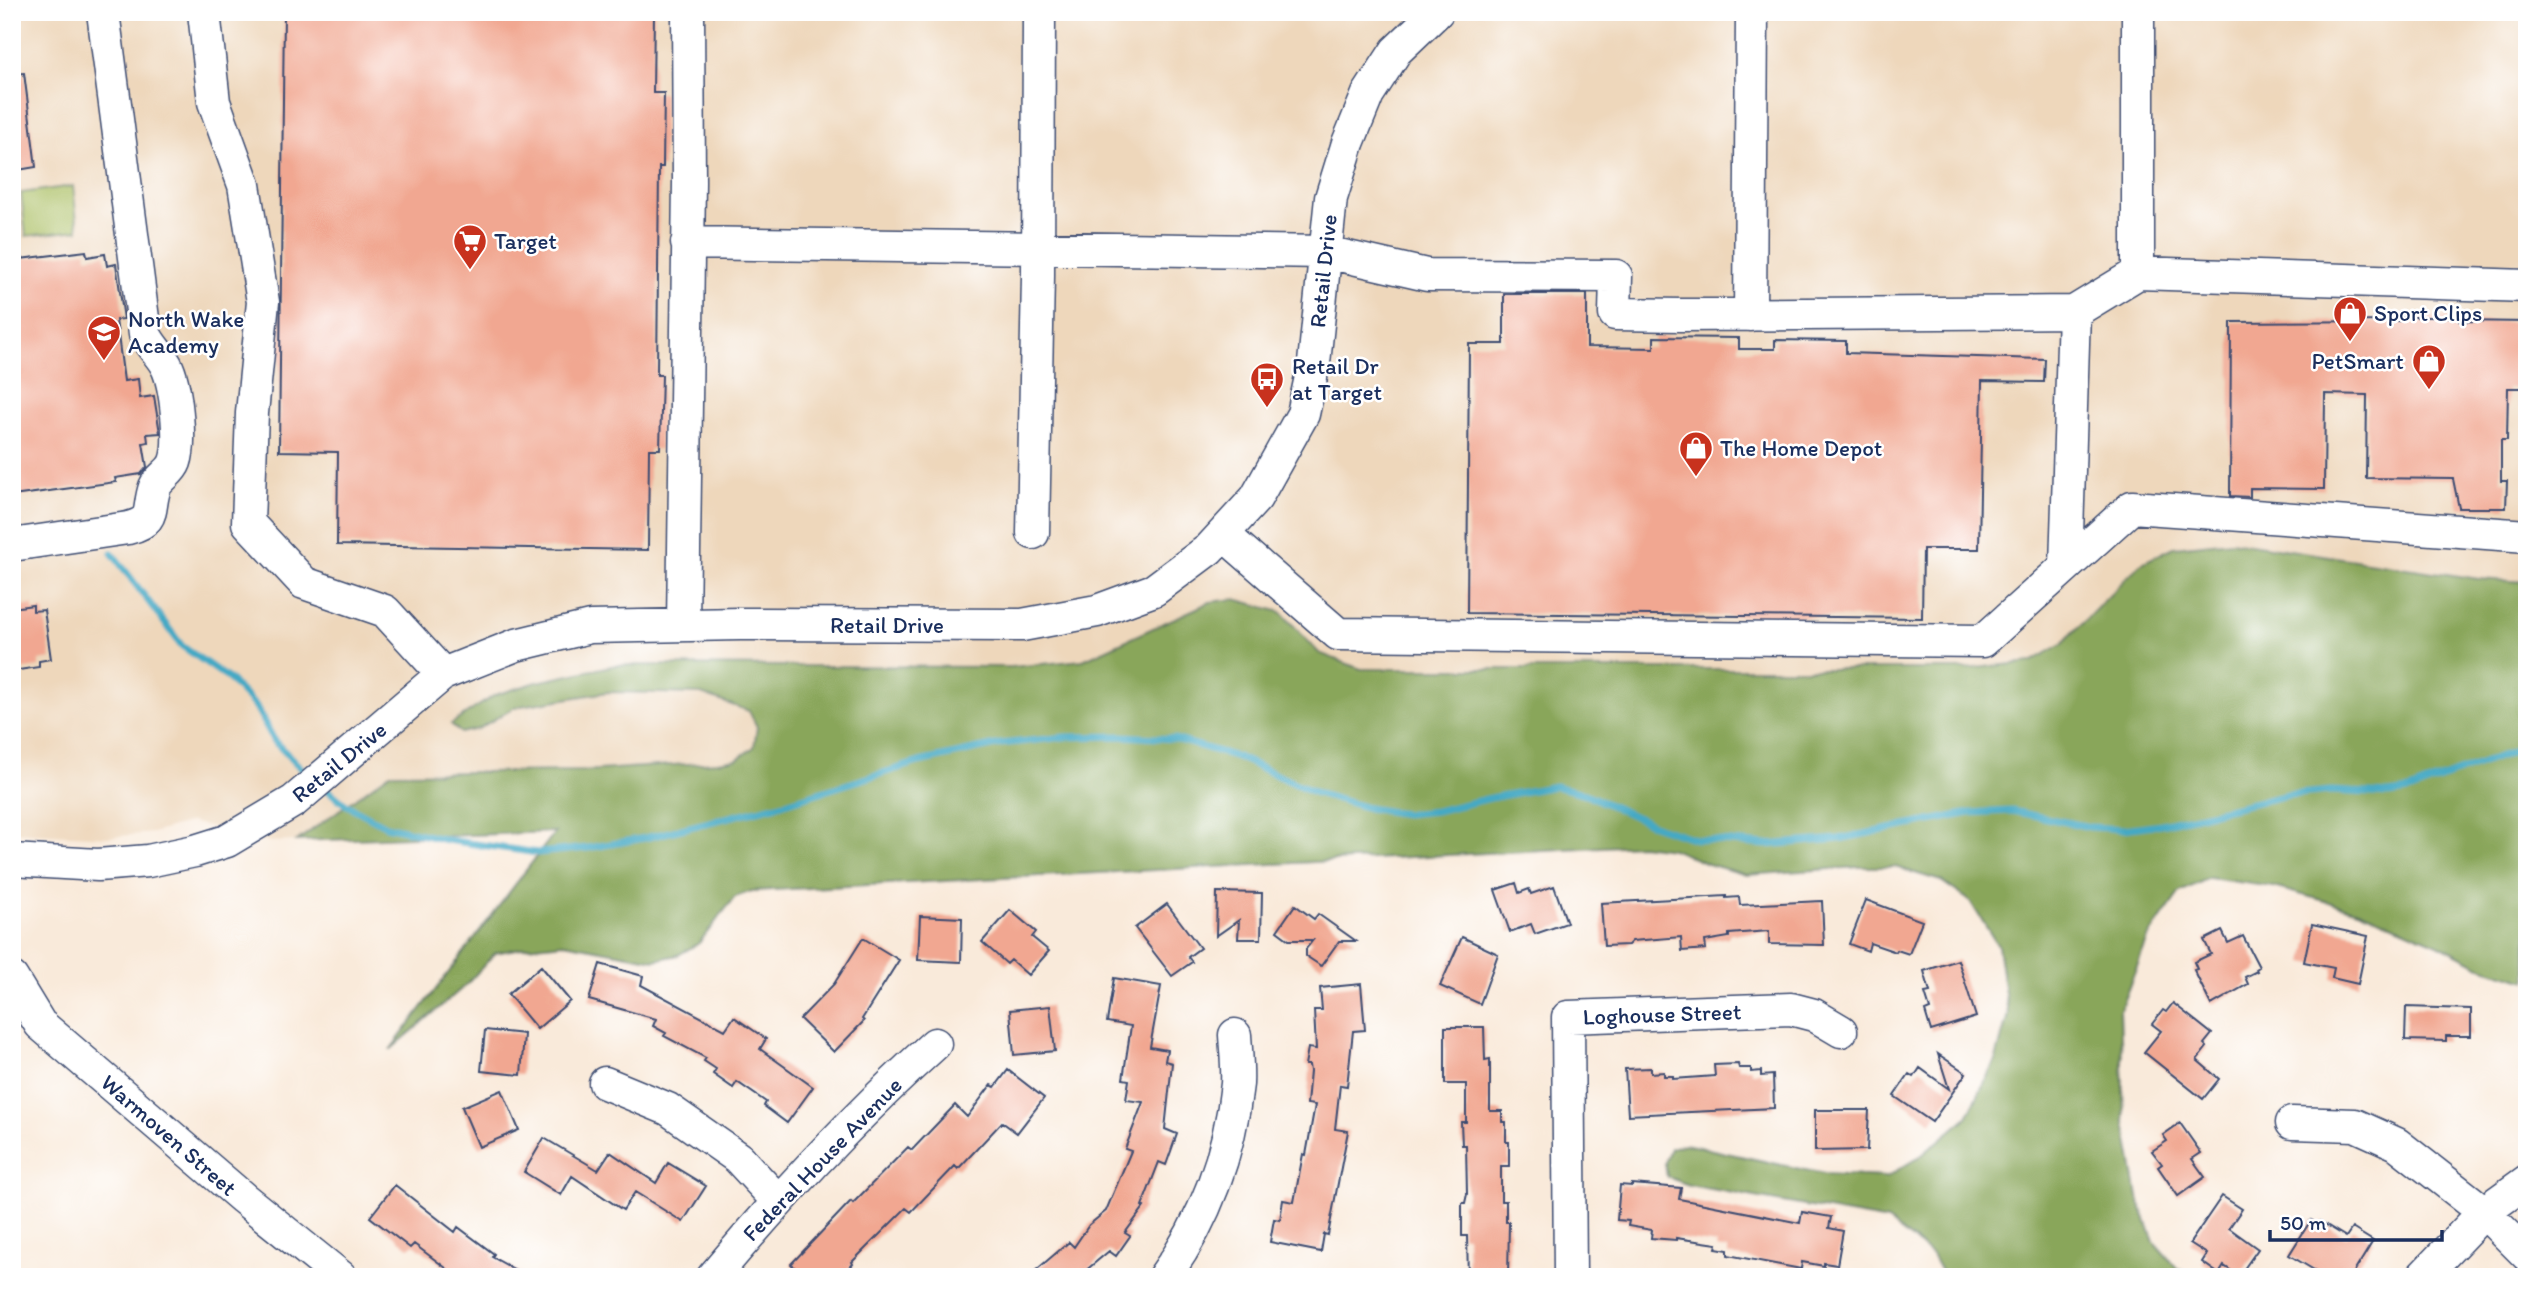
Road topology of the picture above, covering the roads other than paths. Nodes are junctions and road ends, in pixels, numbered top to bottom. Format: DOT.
graph roads {
  1 [pos="103,12"];
  2 [pos="204,12"];
  3 [pos="688,12"];
  4 [pos="1039,12"];
  5 [pos="1437,12"];
  6 [pos="1752,12"];
  7 [pos="2138,12"];
  8 [pos="687,243"];
  9 [pos="1038,248"];
  10 [pos="1326,252"];
  11 [pos="2138,272"];
  12 [pos="2527,286"];
  13 [pos="2074,312"];
  14 [pos="1750,315"];
  15 [pos="1033,533"];
  16 [pos="1223,534"];
  17 [pos="2527,536"];
  18 [pos="12,545"];
  19 [pos="2066,566"];
  20 [pos="683,624"];
  21 [pos="443,674"];
  22 [pos="12,860"];
  23 [pos="12,978"];
  24 [pos="1841,1031"];
  25 [pos="1235,1035"];
  26 [pos="935,1044"];
  27 [pos="605,1083"];
  28 [pos="2292,1123"];
  29 [pos="2527,1181"];
  30 [pos="778,1201"];
  31 [pos="2484,1212"];
  32 [pos="2527,1255"];
  33 [pos="341,1277"];
  34 [pos="713,1277"];
  35 [pos="1164,1277"];
  36 [pos="1570,1277"];
  37 [pos="2422,1277"];
  1 -- 18 [label="street"];
  2 -- 21 [label="street"];
  3 -- 8 [label="street"];
  4 -- 9 [label="street"];
  5 -- 10 [label="street, Retail Drive"];
  6 -- 14 [label="street"];
  7 -- 11 [label="street"];
  8 -- 9 [label="street"];
  8 -- 20 [label="street"];
  9 -- 10 [label="street"];
  9 -- 15 [label="street"];
  10 -- 14 [label="street"];
  10 -- 16 [label="street, Retail Drive"];
  11 -- 12 [label="street"];
  11 -- 13 [label="street"];
  13 -- 14 [label="street"];
  13 -- 19 [label="street"];
  16 -- 19 [label="street"];
  16 -- 20 [label="street, Retail Drive"];
  17 -- 19 [label="street"];
  20 -- 21 [label="street, Retail Drive"];
  21 -- 22 [label="street, Retail Drive"];
  23 -- 33 [label="street, Warmoven Street"];
  24 -- 36 [label="street, Loghouse Street"];
  25 -- 35 [label="street"];
  26 -- 30 [label="street, Federal House Avenue"];
  27 -- 30 [label="street"];
  28 -- 31 [label="street"];
  29 -- 31 [label="street"];
  30 -- 34 [label="street, Federal House Avenue"];
  31 -- 32 [label="street"];
  31 -- 37 [label="street"];
}
